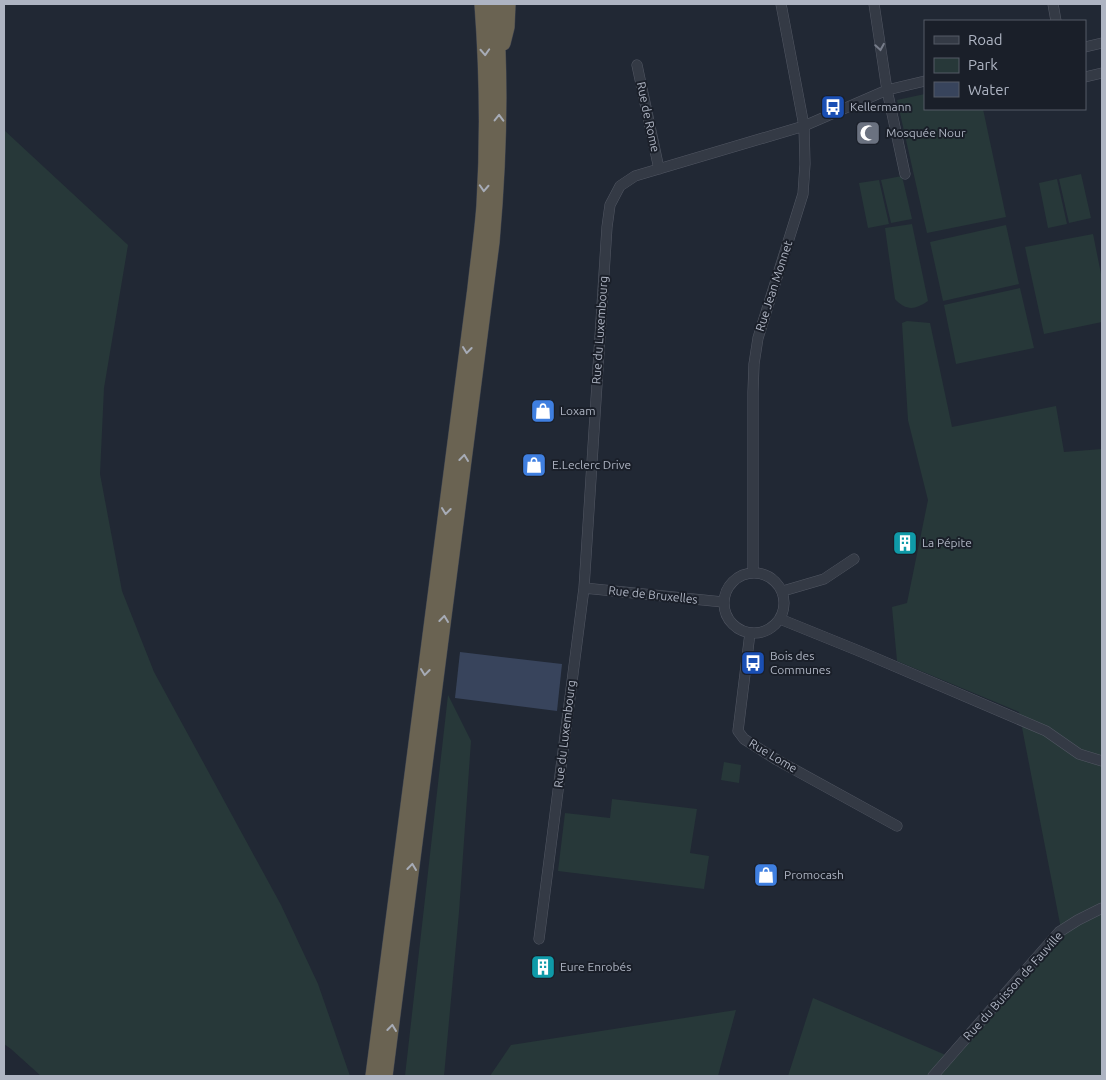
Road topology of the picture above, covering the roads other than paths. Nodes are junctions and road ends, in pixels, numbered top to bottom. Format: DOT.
graph roads {
  1 [pos="482,4"];
  2 [pos="495,4"];
  3 [pos="508,4"];
  4 [pos="781,4"];
  5 [pos="874,4"];
  6 [pos="1053,4"];
  7 [pos="1056,20"];
  8 [pos="1102,43"];
  9 [pos="1086,46"];
  10 [pos="498,60"];
  11 [pos="637,65"];
  12 [pos="1102,73"];
  13 [pos="1086,77"];
  14 [pos="924,81"];
  15 [pos="887,90"];
  16 [pos="804,126"];
  17 [pos="659,169"];
  18 [pos="905,174"];
  19 [pos="854,560"];
  20 [pos="753,571"];
  21 [pos="584,588"];
  22 [pos="783,591"];
  23 [pos="723,602"];
  24 [pos="780,619"];
  25 [pos="750,633"];
  26 [pos="1102,761"];
  27 [pos="897,826"];
  28 [pos="1102,908"];
  29 [pos="539,939"];
  30 [pos="373,1076"];
  31 [pos="386,1076"];
  32 [pos="933,1076"];
  1 -- 30 [label="highway, one-way"];
  2 -- 10 [label="highway"];
  3 -- 10 [label="highway"];
  4 -- 16 [label="street, Rue Jean Monnet"];
  5 -- 15 [label="street, one-way"];
  6 -- 7 [label="street"];
  8 -- 9 [label="street"];
  31 -- 10 [label="highway, one-way"];
  11 -- 17 [label="street, Rue de Rome"];
  12 -- 13 [label="street"];
  14 -- 15 [label="street, Rue du Luxembourg"];
  15 -- 16 [label="street, Rue du Luxembourg"];
  15 -- 18 [label="street"];
  16 -- 17 [label="street, Rue du Luxembourg"];
  16 -- 20 [label="street, Rue Jean Monnet"];
  17 -- 21 [label="street, Rue du Luxembourg"];
  19 -- 22 [label="street"];
  20 -- 22 [label="street"];
  20 -- 23 [label="street"];
  21 -- 23 [label="street, Rue de Bruxelles"];
  21 -- 29 [label="street, Rue du Luxembourg"];
  22 -- 24 [label="street"];
  23 -- 25 [label="street"];
  24 -- 25 [label="street"];
  24 -- 26 [label="street"];
  25 -- 27 [label="street, Rue Lome"];
  28 -- 32 [label="street, Rue du Buisson de Fauville"];
}
